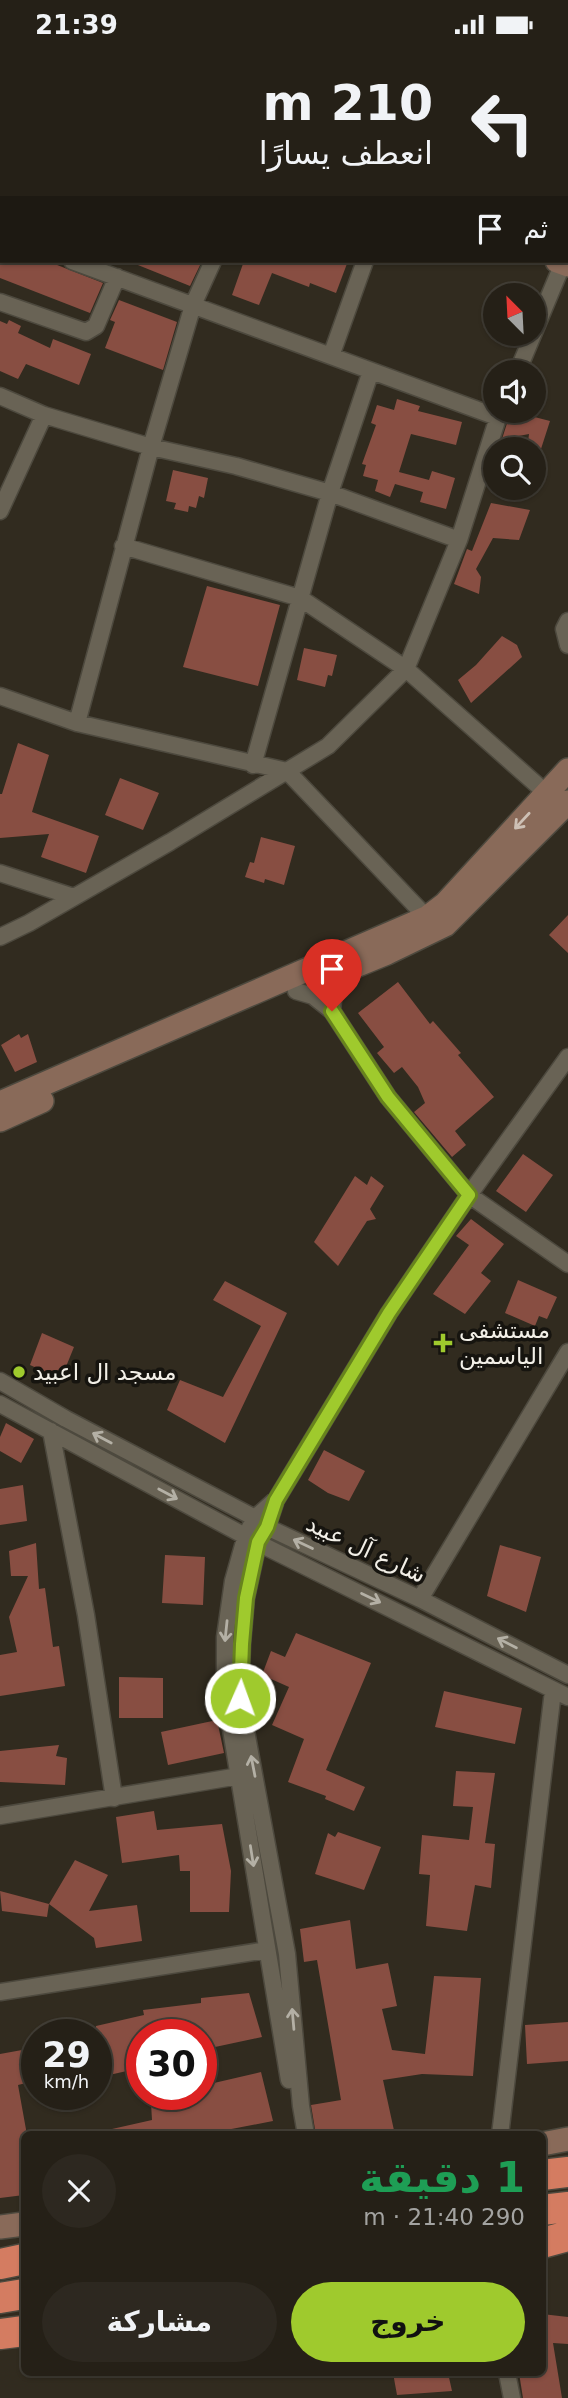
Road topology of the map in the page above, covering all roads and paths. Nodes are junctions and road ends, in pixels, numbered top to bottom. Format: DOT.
graph roads {
  1 [pos="78,263"];
  2 [pos="212,263"];
  3 [pos="364,263"];
  4 [pos="563,263"];
  5 [pos="117,277"];
  6 [pos="0,302"];
  7 [pos="193,305"];
  8 [pos="331,356"];
  9 [pos="522,360"];
  10 [pos="370,371"];
  11 [pos="0,396"];
  12 [pos="483,409"];
  13 [pos="44,415"];
  14 [pos="495,423"];
  15 [pos="151,447"];
  16 [pos="330,493"];
  17 [pos="0,511"];
  18 [pos="459,540"];
  19 [pos="123,546"];
  20 [pos="300,598"];
  21 [pos="568,621"];
  22 [pos="568,645"];
  23 [pos="406,669"];
  24 [pos="0,696"];
  25 [pos="76,723"];
  26 [pos="253,765"];
  27 [pos="568,770"];
  28 [pos="286,771"];
  29 [pos="561,804"];
  30 [pos="0,873"];
  31 [pos="74,897"];
  32 [pos="433,923"];
  33 [pos="0,937"];
  34 [pos="340,972"];
  35 [pos="296,991"];
  36 [pos="332,1011"];
  37 [pos="566,1063"];
  38 [pos="0,1103"];
  39 [pos="0,1120"];
  40 [pos="469,1195"];
  41 [pos="568,1264"];
  42 [pos="568,1352"];
  43 [pos="0,1381"];
  44 [pos="0,1404"];
  45 [pos="51,1431"];
  46 [pos="261,1523"];
  47 [pos="252,1539"];
  48 [pos="420,1598"];
  49 [pos="568,1675"];
  50 [pos="560,1694"];
  51 [pos="239,1776"];
  52 [pos="114,1798"];
  53 [pos="0,1816"];
  54 [pos="267,1950"];
  55 [pos="0,1992"];
  56 [pos="297,2131"];
  57 [pos="305,2131"];
  58 [pos="501,2131"];
  59 [pos="568,2139"];
  60 [pos="546,2143"];
  61 [pos="568,2172"];
  62 [pos="546,2175"];
  63 [pos="568,2207"];
  64 [pos="546,2210"];
  65 [pos="21,2224"];
  66 [pos="0,2227"];
  67 [pos="568,2236"];
  68 [pos="546,2242"];
  69 [pos="21,2244"];
  70 [pos="0,2245"];
  71 [pos="21,2260"];
  72 [pos="0,2263"];
  73 [pos="21,2294"];
  74 [pos="0,2298"];
  75 [pos="21,2331"];
  76 [pos="0,2334"];
  77 [pos="508,2376"];
  78 [pos="512,2398"];
  1 -- 5 [label="street"];
  2 -- 7 [label="street"];
  3 -- 8 [label="street"];
  4 -- 9 [label="street"];
  5 -- 6 [label="street"];
  5 -- 7 [label="street"];
  7 -- 8 [label="street"];
  7 -- 15 [label="street"];
  8 -- 10 [label="street"];
  10 -- 12 [label="street"];
  10 -- 16 [label="street"];
  11 -- 13 [label="street"];
  13 -- 15 [label="street"];
  13 -- 17 [label="street"];
  14 -- 18 [label="street"];
  15 -- 16 [label="street"];
  15 -- 19 [label="street"];
  16 -- 18 [label="street"];
  16 -- 20 [label="street"];
  18 -- 23 [label="street"];
  19 -- 20 [label="street"];
  19 -- 25 [label="street"];
  20 -- 23 [label="street"];
  20 -- 26 [label="street"];
  21 -- 22 [label="street"];
  23 -- 28 [label="street"];
  23 -- 29 [label="street"];
  24 -- 25 [label="street"];
  25 -- 26 [label="street"];
  26 -- 28 [label="street"];
  27 -- 29 [label="street"];
  28 -- 31 [label="street"];
  28 -- 32 [label="street"];
  29 -- 32 [label="street"];
  30 -- 31 [label="street"];
  31 -- 33 [label="street"];
  32 -- 34 [label="street"];
  32 -- 38 [label="street"];
  34 -- 35 [label="street"];
  34 -- 36 [label="street"];
  35 -- 36 [label="street"];
  35 -- 39 [label="street"];
  36 -- 40 [label="street"];
  37 -- 40 [label="street"];
  40 -- 41 [label="street"];
  40 -- 46 [label="street"];
  42 -- 48 [label="street"];
  46 -- 43 [label="street, شارع آل عبيد, one-way"];
  44 -- 45 [label="street, شارع آل عبيد"];
  45 -- 47 [label="street, شارع آل عبيد, one-way"];
  45 -- 52 [label="street"];
  46 -- 47 [label="street"];
  48 -- 46 [label="street, شارع آل عبيد, one-way"];
  47 -- 50 [label="street, شارع آل عبيد, one-way"];
  47 -- 51 [label="street, one-way"];
  57 -- 47 [label="street, one-way"];
  49 -- 48 [label="street, شارع آل عبيد, one-way"];
  50 -- 58 [label="street"];
  51 -- 52 [label="street"];
  51 -- 54 [label="street, one-way"];
  52 -- 53 [label="street"];
  54 -- 55 [label="street"];
  54 -- 56 [label="street"];
  59 -- 60 [label="street"];
  61 -- 62 [label="highway"];
  63 -- 64 [label="highway"];
  65 -- 66 [label="street"];
  67 -- 68 [label="highway"];
  69 -- 70 [label="highway"];
  71 -- 72 [label="highway"];
  73 -- 74 [label="highway"];
  75 -- 76 [label="highway"];
  77 -- 78 [label="street"];
}
